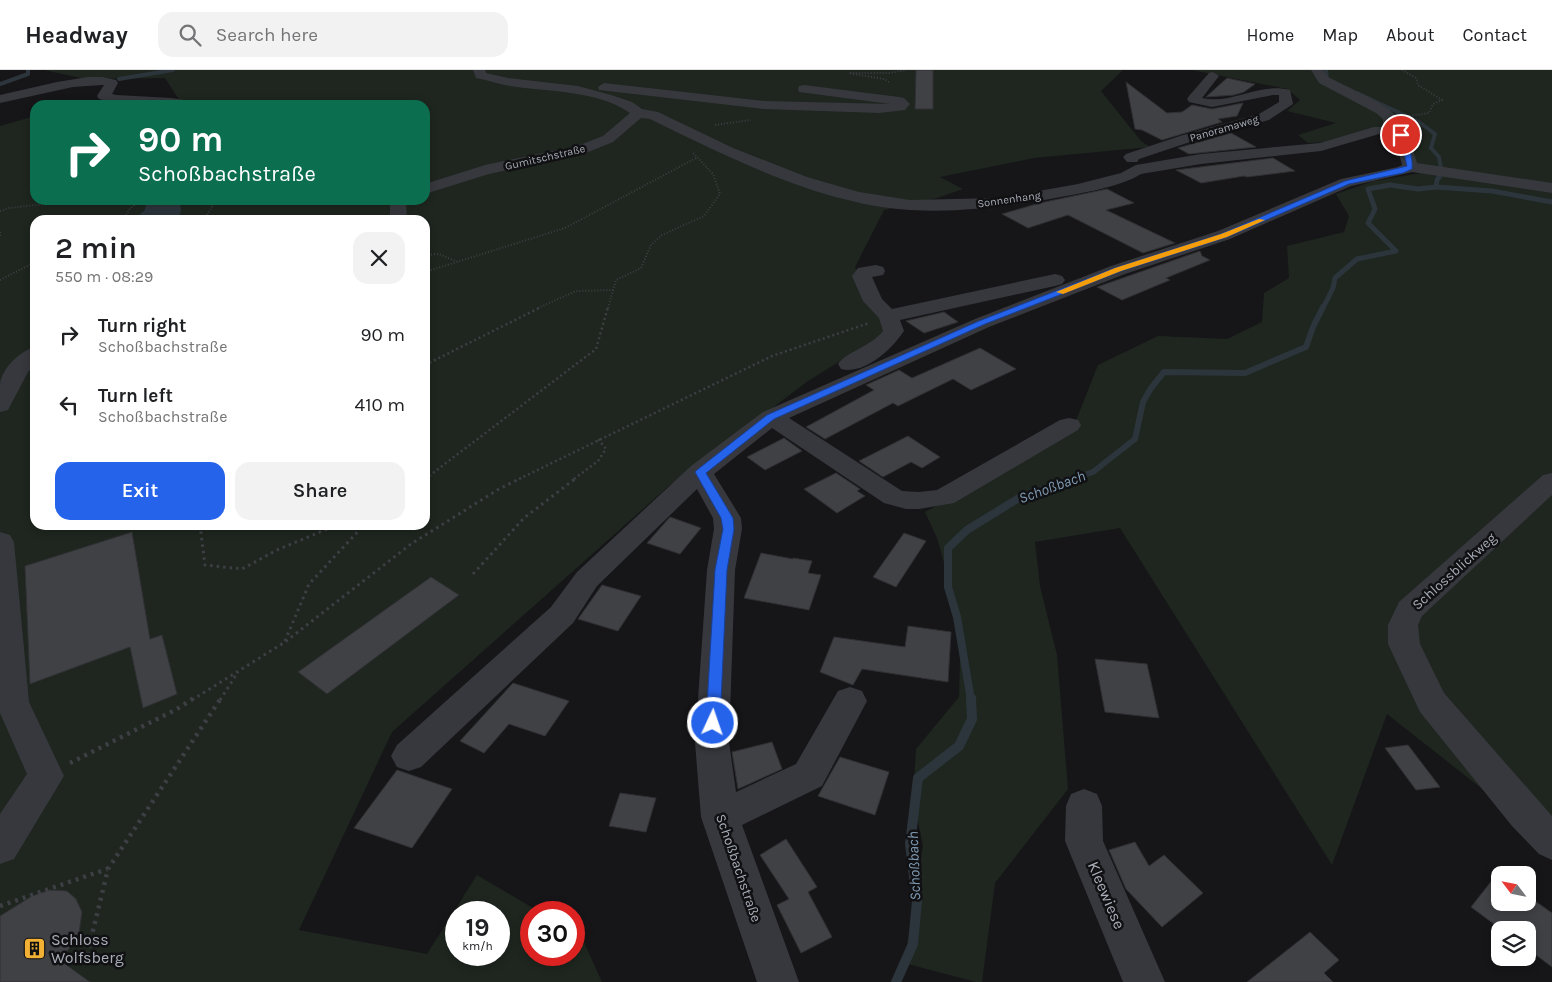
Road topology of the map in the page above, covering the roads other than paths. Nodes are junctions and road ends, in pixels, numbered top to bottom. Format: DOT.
graph roads {
  1 [pos="479,70"];
  2 [pos="1318,70"];
  3 [pos="1213,76"];
  4 [pos="804,89"];
  5 [pos="578,90"];
  6 [pos="0,99"];
  7 [pos="137,100"];
  8 [pos="638,113"];
  9 [pos="1390,131"];
  10 [pos="1410,167"];
  11 [pos="1136,170"];
  12 [pos="430,188"];
  13 [pos="1552,188"];
  14 [pos="876,270"];
  15 [pos="1118,270"];
  16 [pos="888,316"];
  17 [pos="30,358"];
  18 [pos="806,402"];
  19 [pos="0,405"];
  20 [pos="771,417"];
  21 [pos="1069,425"];
  22 [pos="700,472"];
  23 [pos="1552,481"];
  24 [pos="0,542"];
  25 [pos="850,701"];
  26 [pos="409,756"];
  27 [pos="1084,806"];
  28 [pos="720,817"];
  29 [pos="1552,842"];
  30 [pos="0,846"];
  31 [pos="778,982"];
  32 [pos="1144,982"];
  1 -- 5 [label="street"];
  2 -- 9 [label="street"];
  3 -- 11 [label="street, Panoramaweg"];
  4 -- 5 [label="street"];
  5 -- 8 [label="street"];
  6 -- 7 [label="street"];
  8 -- 11 [label="street, Sonnenhang"];
  8 -- 12 [label="street, Gumitschstraße"];
  9 -- 10 [label="street"];
  9 -- 11 [label="street, Sonnenhang"];
  10 -- 13 [label="street"];
  10 -- 15 [label="street"];
  14 -- 16 [label="street"];
  15 -- 16 [label="street"];
  15 -- 18 [label="street"];
  16 -- 18 [label="street"];
  17 -- 19 [label="street"];
  18 -- 20 [label="street"];
  20 -- 21 [label="street"];
  20 -- 22 [label="street"];
  22 -- 26 [label="street"];
  22 -- 28 [label="street, Schoßbachstraße"];
  23 -- 29 [label="street, Schlossblickweg"];
  24 -- 30 [label="street"];
  25 -- 28 [label="street"];
  27 -- 32 [label="street, Kleewiese"];
  28 -- 31 [label="street, Schoßbachstraße"];
}
